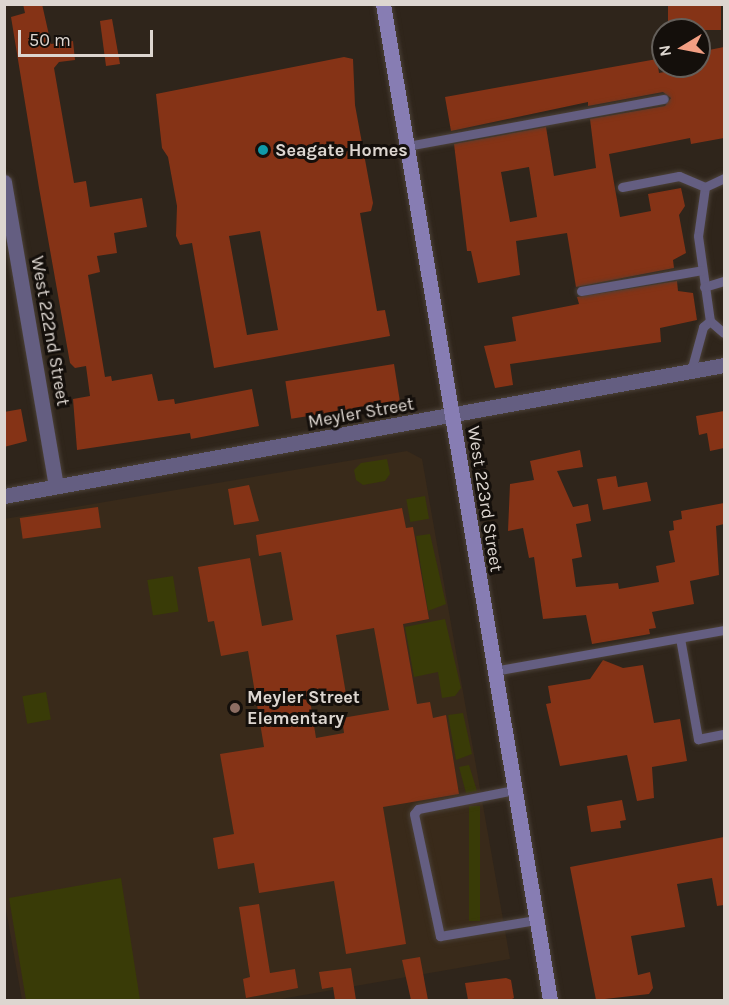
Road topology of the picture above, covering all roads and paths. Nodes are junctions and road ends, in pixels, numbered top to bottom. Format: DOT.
graph roads {
  1 [pos="383,4"];
  2 [pos="664,99"];
  3 [pos="407,146"];
  4 [pos="724,178"];
  5 [pos="4,182"];
  6 [pos="622,187"];
  7 [pos="705,187"];
  8 [pos="702,270"];
  9 [pos="724,281"];
  10 [pos="704,287"];
  11 [pos="581,291"];
  12 [pos="710,321"];
  13 [pos="724,333"];
  14 [pos="724,365"];
  15 [pos="692,371"];
  16 [pos="451,417"];
  17 [pos="56,486"];
  18 [pos="4,496"];
  19 [pos="724,630"];
  20 [pos="680,638"];
  21 [pos="494,671"];
  22 [pos="724,734"];
  23 [pos="514,790"];
  24 [pos="536,920"];
  25 [pos="550,1000"];
  1 -- 3 [label="main road, West 223rd Street"];
  2 -- 3 [label="lane"];
  3 -- 16 [label="main road, West 223rd Street"];
  4 -- 7 [label="lane"];
  5 -- 17 [label="street, West 222nd Street"];
  6 -- 7 [label="lane"];
  7 -- 8 [label="lane"];
  8 -- 10 [label="lane"];
  8 -- 11 [label="lane"];
  9 -- 10 [label="lane"];
  10 -- 12 [label="lane"];
  12 -- 13 [label="lane"];
  12 -- 15 [label="lane"];
  14 -- 15 [label="street, Meyler Street"];
  15 -- 16 [label="street, Meyler Street"];
  16 -- 17 [label="street, Meyler Street"];
  16 -- 21 [label="main road, West 223rd Street"];
  17 -- 18 [label="street, Meyler Street"];
  19 -- 20 [label="lane"];
  20 -- 21 [label="lane"];
  20 -- 22 [label="lane"];
  21 -- 23 [label="main road, West 223rd Street"];
  23 -- 24 [label="main road, West 223rd Street"];
  23 -- 24 [label="lane"];
  24 -- 25 [label="main road, West 223rd Street"];
}
